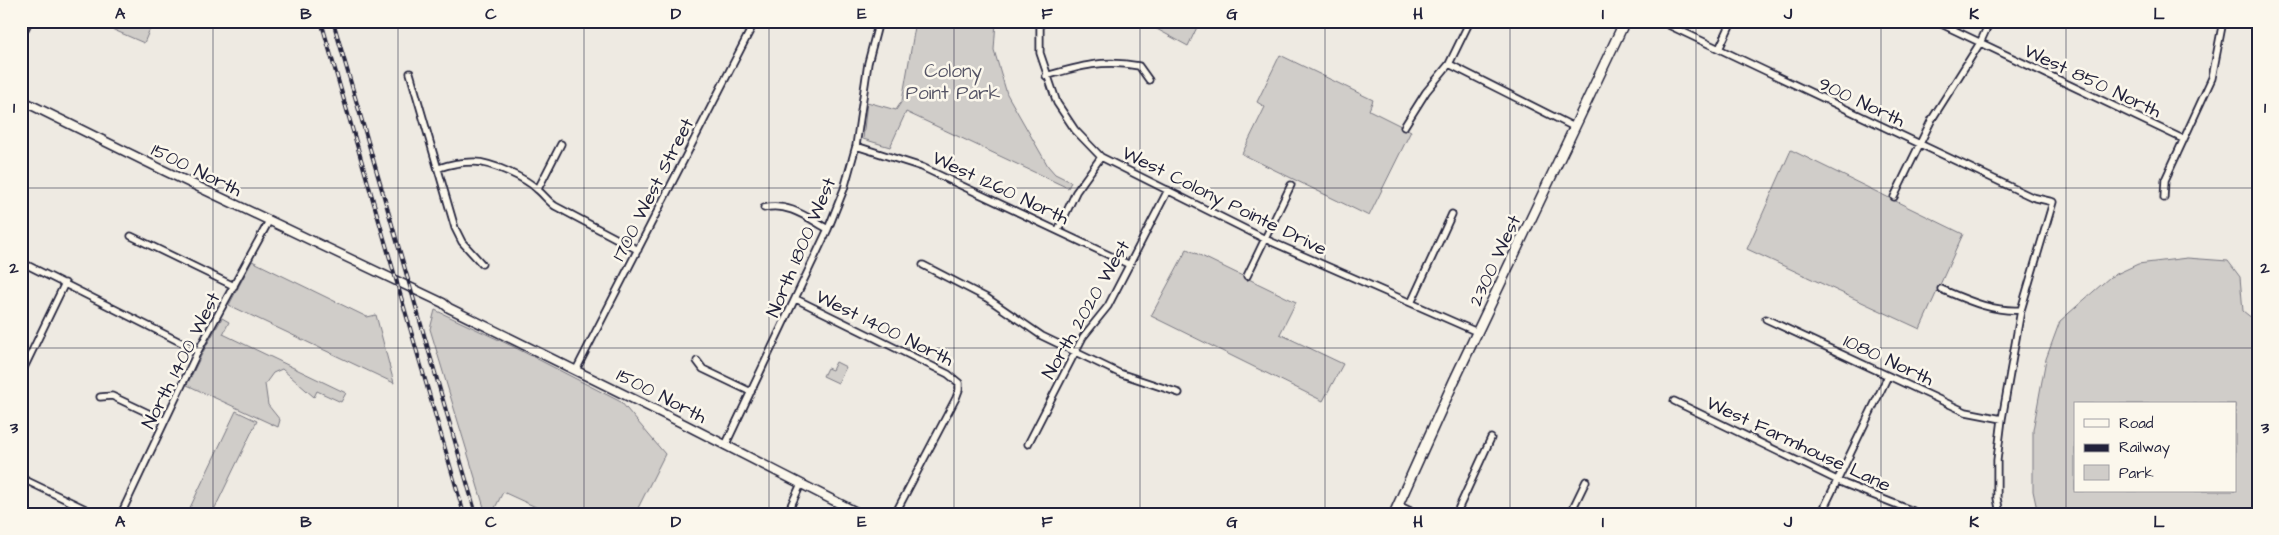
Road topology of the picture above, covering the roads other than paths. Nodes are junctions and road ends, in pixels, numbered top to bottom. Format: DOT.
graph roads {
  1 [pos="29,21"];
  2 [pos="754,21"];
  3 [pos="879,21"];
  4 [pos="1040,21"];
  5 [pos="1470,21"];
  6 [pos="1624,21"];
  7 [pos="1660,21"];
  8 [pos="1732,21"];
  9 [pos="1935,21"];
  10 [pos="1990,21"];
  11 [pos="2223,21"];
  12 [pos="21,37"];
  13 [pos="1980,43"];
  14 [pos="1719,48"];
  15 [pos="1449,64"];
  16 [pos="410,73"];
  17 [pos="1046,76"];
  18 [pos="1149,80"];
  19 [pos="21,100"];
  20 [pos="1404,127"];
  21 [pos="1574,127"];
  22 [pos="2183,139"];
  23 [pos="561,144"];
  24 [pos="1920,144"];
  25 [pos="856,146"];
  26 [pos="1101,157"];
  27 [pos="439,168"];
  28 [pos="1291,185"];
  29 [pos="538,189"];
  30 [pos="1168,190"];
  31 [pos="1894,198"];
  32 [pos="2164,198"];
  33 [pos="764,208"];
  34 [pos="1452,214"];
  35 [pos="269,222"];
  36 [pos="828,228"];
  37 [pos="1058,230"];
  38 [pos="131,236"];
  39 [pos="1265,239"];
  40 [pos="638,250"];
  41 [pos="21,262"];
  42 [pos="482,264"];
  43 [pos="923,265"];
  44 [pos="1130,265"];
  45 [pos="1247,276"];
  46 [pos="65,283"];
  47 [pos="234,286"];
  48 [pos="1941,288"];
  49 [pos="796,299"];
  50 [pos="1412,303"];
  51 [pos="2021,310"];
  52 [pos="1766,318"];
  53 [pos="1477,332"];
  54 [pos="198,351"];
  55 [pos="1075,352"];
  56 [pos="697,361"];
  57 [pos="576,370"];
  58 [pos="21,374"];
  59 [pos="1888,376"];
  60 [pos="750,392"];
  61 [pos="1178,393"];
  62 [pos="100,397"];
  63 [pos="1674,401"];
  64 [pos="2002,419"];
  65 [pos="166,421"];
  66 [pos="1491,438"];
  67 [pos="1028,444"];
  68 [pos="725,446"];
  69 [pos="21,478"];
  70 [pos="1838,480"];
  71 [pos="1586,481"];
  72 [pos="802,484"];
  73 [pos="1396,510"];
  74 [pos="1913,512"];
  75 [pos="96,514"];
  76 [pos="121,514"];
  77 [pos="787,514"];
  78 [pos="860,514"];
  79 [pos="895,514"];
  80 [pos="1417,514"];
  81 [pos="1456,514"];
  82 [pos="1570,514"];
  83 [pos="1821,514"];
  84 [pos="2000,514"];
  1 -- 12 [label="street"];
  2 -- 40 [label="street, 1700 West Street"];
  3 -- 25 [label="street, North 1800 West"];
  4 -- 17 [label="street, West Colony Pointe Drive"];
  5 -- 15 [label="street"];
  6 -- 21 [label="main road, 2300 West"];
  7 -- 14 [label="street, 900 North"];
  8 -- 14 [label="street"];
  9 -- 13 [label="street, West 850 North"];
  10 -- 13 [label="street"];
  11 -- 22 [label="street"];
  13 -- 22 [label="street, West 850 North"];
  13 -- 24 [label="street"];
  14 -- 24 [label="street, 900 North"];
  15 -- 20 [label="street"];
  15 -- 21 [label="street"];
  16 -- 27 [label="street"];
  17 -- 18 [label="street"];
  17 -- 26 [label="street, West Colony Pointe Drive"];
  19 -- 35 [label="street, 1500 North"];
  21 -- 53 [label="main road, 2300 West"];
  22 -- 32 [label="street"];
  23 -- 29 [label="street"];
  24 -- 31 [label="street"];
  24 -- 51 [label="street, 900 North"];
  25 -- 36 [label="street, North 1800 West"];
  25 -- 37 [label="street, West 1260 North"];
  26 -- 30 [label="street, West Colony Pointe Drive"];
  26 -- 37 [label="street"];
  27 -- 29 [label="street"];
  27 -- 42 [label="street"];
  28 -- 39 [label="street"];
  29 -- 40 [label="street"];
  30 -- 39 [label="street, West Colony Pointe Drive"];
  30 -- 44 [label="street, North 2020 West"];
  33 -- 36 [label="street"];
  34 -- 50 [label="street"];
  35 -- 47 [label="street, North 1400 West"];
  35 -- 57 [label="street, 1500 North"];
  36 -- 49 [label="street, North 1800 West"];
  37 -- 44 [label="street, West 1260 North"];
  38 -- 47 [label="street"];
  39 -- 45 [label="street"];
  39 -- 50 [label="street, West Colony Pointe Drive"];
  40 -- 57 [label="street, 1700 West Street"];
  41 -- 46 [label="street"];
  43 -- 55 [label="street"];
  44 -- 55 [label="street, North 2020 West"];
  46 -- 54 [label="street"];
  46 -- 58 [label="street"];
  47 -- 54 [label="street, North 1400 West"];
  48 -- 51 [label="street"];
  49 -- 60 [label="street, North 1800 West"];
  49 -- 79 [label="street, West 1400 North"];
  50 -- 53 [label="street, West Colony Pointe Drive"];
  51 -- 64 [label="street"];
  52 -- 59 [label="street, 1080 North"];
  53 -- 73 [label="main road, 2300 West"];
  54 -- 65 [label="street, North 1400 West"];
  55 -- 61 [label="street"];
  55 -- 67 [label="street, North 2020 West"];
  56 -- 60 [label="street"];
  57 -- 68 [label="street, 1500 North"];
  59 -- 64 [label="street, 1080 North"];
  59 -- 70 [label="street"];
  60 -- 68 [label="street, North 1800 West"];
  62 -- 65 [label="street"];
  63 -- 70 [label="street, West Farmhouse Lane"];
  64 -- 84 [label="street"];
  65 -- 76 [label="street, North 1400 West"];
  66 -- 81 [label="street"];
  68 -- 72 [label="street, 1500 North"];
  69 -- 75 [label="street"];
  70 -- 74 [label="street, West Farmhouse Lane"];
  70 -- 83 [label="street"];
  71 -- 82 [label="street"];
  72 -- 77 [label="street"];
  72 -- 78 [label="street, 1500 North"];
  73 -- 80 [label="street"];
}
